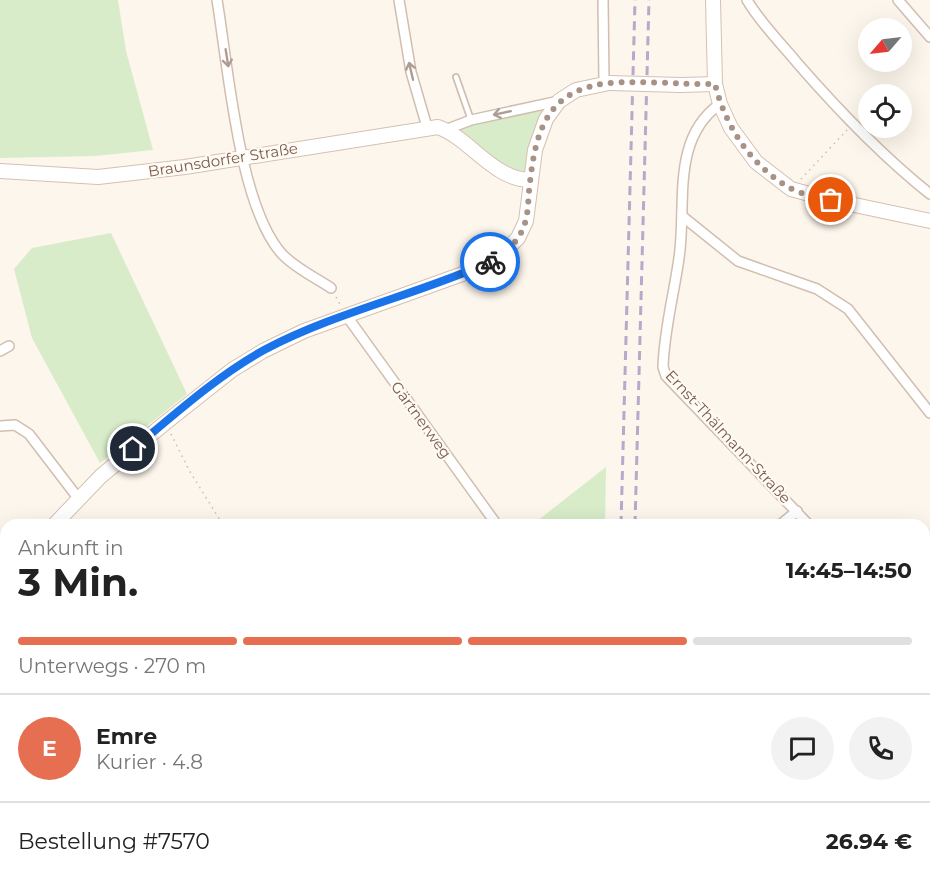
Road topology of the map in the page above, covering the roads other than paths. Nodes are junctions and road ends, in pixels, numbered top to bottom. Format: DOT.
graph roads {
  1 [pos="217,0"];
  2 [pos="399,0"];
  3 [pos="603,0"];
  4 [pos="713,0"];
  5 [pos="747,0"];
  6 [pos="898,0"];
  7 [pos="930,37"];
  8 [pos="456,77"];
  9 [pos="607,83"];
  10 [pos="715,84"];
  11 [pos="559,101"];
  12 [pos="720,104"];
  13 [pos="471,120"];
  14 [pos="427,128"];
  15 [pos="445,130"];
  16 [pos="243,158"];
  17 [pos="0,171"];
  18 [pos="531,180"];
  19 [pos="930,194"];
  20 [pos="682,216"];
  21 [pos="930,221"];
  22 [pos="331,288"];
  23 [pos="346,315"];
  24 [pos="9,346"];
  25 [pos="0,351"];
  26 [pos="930,413"];
  27 [pos="0,426"];
  28 [pos="78,498"];
  29 [pos="797,511"];
  30 [pos="59,519"];
  31 [pos="493,519"];
  32 [pos="787,519"];
  33 [pos="804,519"];
  1 -- 16 [label="street, one-way"];
  14 -- 2 [label="street, one-way"];
  3 -- 9 [label="street"];
  4 -- 10 [label="main road"];
  5 -- 19 [label="street"];
  6 -- 7 [label="street"];
  8 -- 13 [label="lane"];
  9 -- 10 [label="main road, bridge"];
  9 -- 11 [label="main road"];
  10 -- 12 [label="main road"];
  11 -- 13 [label="street, Braunsdorfer Straße, one-way"];
  11 -- 18 [label="main road"];
  12 -- 20 [label="street, Ernst-Thälmann-Straße"];
  12 -- 21 [label="main road"];
  13 -- 15 [label="street, Braunsdorfer Straße"];
  14 -- 15 [label="main road, Braunsdorfer Straße"];
  14 -- 16 [label="main road, Braunsdorfer Straße"];
  15 -- 18 [label="main road, Braunsdorfer Straße"];
  16 -- 17 [label="main road, Braunsdorfer Straße"];
  16 -- 22 [label="street"];
  18 -- 23 [label="main road"];
  20 -- 26 [label="street"];
  20 -- 29 [label="street, Ernst-Thälmann-Straße"];
  23 -- 28 [label="main road"];
  23 -- 31 [label="street, Gärtnerweg"];
  24 -- 25 [label="street"];
  27 -- 28 [label="street"];
  28 -- 30 [label="main road"];
  29 -- 32 [label="street"];
  29 -- 33 [label="street, Ernst-Thälmann-Straße"];
}
